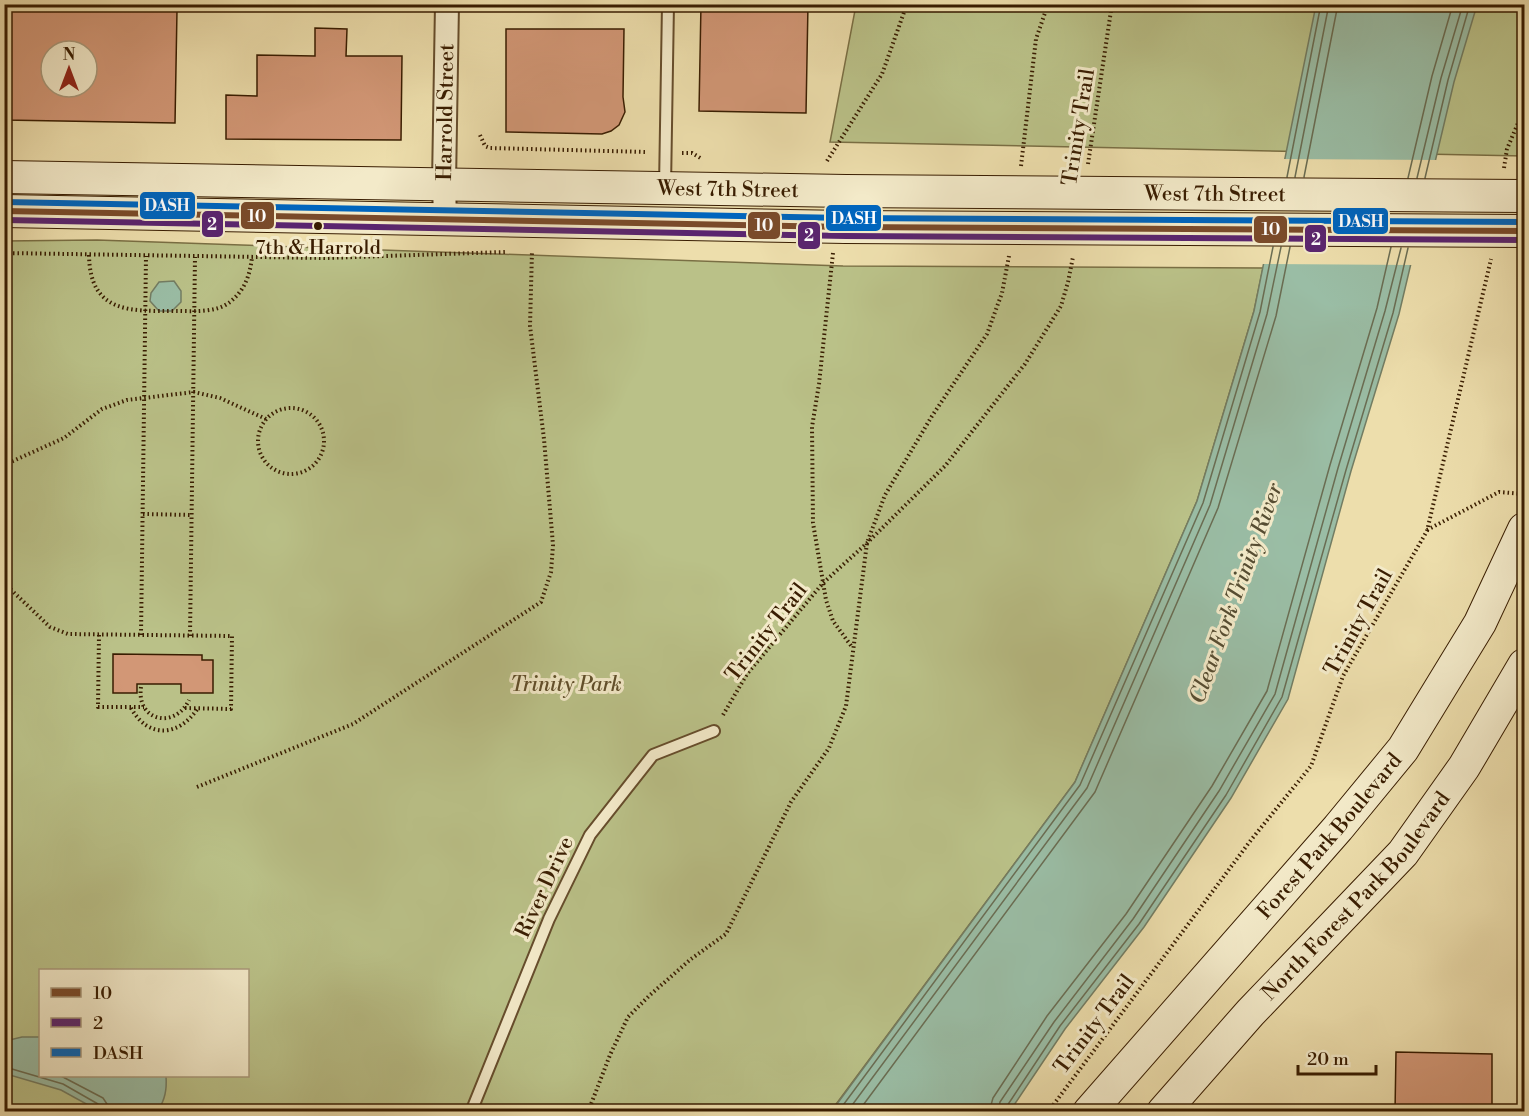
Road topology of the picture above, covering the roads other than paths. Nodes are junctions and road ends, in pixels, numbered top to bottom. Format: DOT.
graph roads {
  1 [pos="447,4"];
  2 [pos="668,4"];
  3 [pos="4,177"];
  4 [pos="444,183"];
  5 [pos="665,187"];
  6 [pos="1524,196"];
  7 [pos="4,211"];
  8 [pos="445,220"];
  9 [pos="1524,231"];
  10 [pos="1522,542"];
  11 [pos="1524,665"];
  12 [pos="714,731"];
  13 [pos="471,1112"];
  14 [pos="1089,1112"];
  15 [pos="1163,1112"];
  1 -- 4 [label="street, Harrold Street"];
  2 -- 5 [label="lane"];
  3 -- 4 [label="main road, West 7th Street"];
  4 -- 5 [label="main road, West 7th Street"];
  4 -- 8 [label="street, Harrold Street"];
  5 -- 6 [label="main road, West 7th Street, bridge"];
  7 -- 8 [label="main road, West 7th Street"];
  8 -- 9 [label="main road, West 7th Street, bridge"];
  10 -- 14 [label="main road, Forest Park Boulevard"];
  11 -- 15 [label="main road, North Forest Park Boulevard"];
  12 -- 13 [label="lane, River Drive"];
}
